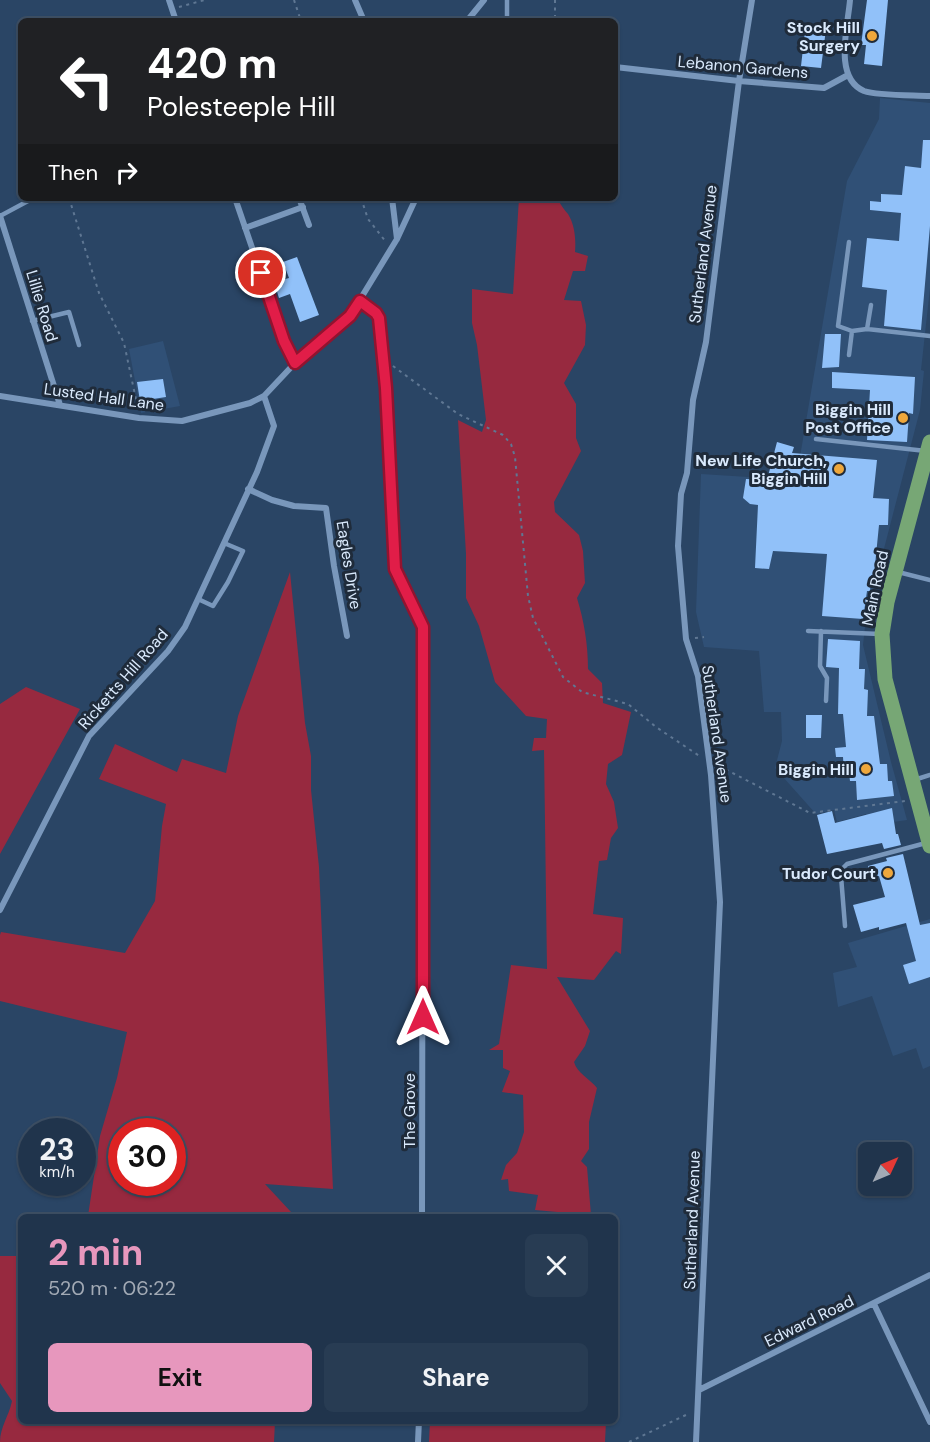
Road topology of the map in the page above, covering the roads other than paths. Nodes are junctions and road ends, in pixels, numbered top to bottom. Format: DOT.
graph roads {
  1 [pos="169,0"];
  2 [pos="355,0"];
  3 [pos="484,0"];
  4 [pos="507,0"];
  5 [pos="752,0"];
  6 [pos="850,0"];
  7 [pos="175,18"];
  8 [pos="363,18"];
  9 [pos="469,18"];
  10 [pos="507,18"];
  11 [pos="618,67"];
  12 [pos="848,75"];
  13 [pos="739,81"];
  14 [pos="930,96"];
  15 [pos="28,201"];
  16 [pos="236,201"];
  17 [pos="300,201"];
  18 [pos="392,201"];
  19 [pos="415,201"];
  20 [pos="303,207"];
  21 [pos="0,216"];
  22 [pos="309,225"];
  23 [pos="246,228"];
  24 [pos="397,239"];
  25 [pos="849,242"];
  26 [pos="360,301"];
  27 [pos="871,305"];
  28 [pos="32,321"];
  29 [pos="867,329"];
  30 [pos="852,332"];
  31 [pos="930,336"];
  32 [pos="79,345"];
  33 [pos="849,355"];
  34 [pos="295,363"];
  35 [pos="0,396"];
  36 [pos="264,396"];
  37 [pos="60,405"];
  38 [pos="816,439"];
  39 [pos="929,447"];
  40 [pos="248,489"];
  41 [pos="224,543"];
  42 [pos="895,572"];
  43 [pos="930,580"];
  44 [pos="198,599"];
  45 [pos="808,631"];
  46 [pos="821,631"];
  47 [pos="882,634"];
  48 [pos="347,636"];
  49 [pos="826,701"];
  50 [pos="930,775"];
  51 [pos="911,780"];
  52 [pos="929,844"];
  53 [pos="0,910"];
  54 [pos="845,926"];
  55 [pos="422,1214"];
  56 [pos="930,1275"];
  57 [pos="873,1304"];
  58 [pos="699,1390"];
  59 [pos="930,1422"];
  60 [pos="419,1424"];
  61 [pos="418,1442"];
  62 [pos="696,1442"];
  1 -- 7 [label="street"];
  2 -- 8 [label="street"];
  3 -- 9 [label="street"];
  4 -- 10 [label="lane"];
  5 -- 13 [label="street, Sutherland Avenue"];
  6 -- 12 [label="street"];
  11 -- 13 [label="street, Lebanon Gardens"];
  12 -- 13 [label="street, Lebanon Gardens"];
  12 -- 14 [label="street"];
  13 -- 58 [label="street, Sutherland Avenue"];
  15 -- 21 [label="lane"];
  16 -- 23 [label="street"];
  17 -- 20 [label="street"];
  18 -- 24 [label="street"];
  19 -- 24 [label="street, Lusted Hall Lane"];
  20 -- 22 [label="street"];
  20 -- 23 [label="street"];
  21 -- 28 [label="street, Lillie Road"];
  23 -- 34 [label="street"];
  24 -- 26 [label="street, Lusted Hall Lane"];
  25 -- 30 [label="lane"];
  26 -- 34 [label="street, Lusted Hall Lane"];
  26 -- 55 [label="street, The Grove"];
  27 -- 29 [label="lane"];
  28 -- 32 [label="lane"];
  28 -- 37 [label="street, Lillie Road"];
  29 -- 30 [label="lane"];
  29 -- 31 [label="lane"];
  30 -- 33 [label="lane"];
  34 -- 36 [label="street, Lusted Hall Lane"];
  35 -- 37 [label="street, Lusted Hall Lane"];
  36 -- 37 [label="street, Lusted Hall Lane"];
  36 -- 40 [label="street, Ricketts Hill Road"];
  38 -- 39 [label="lane"];
  39 -- 42 [label="main road, Main Road"];
  40 -- 41 [label="street, Ricketts Hill Road"];
  40 -- 48 [label="street, Eagles Drive"];
  41 -- 44 [label="street, Ricketts Hill Road"];
  41 -- 44 [label="lane"];
  42 -- 43 [label="lane"];
  42 -- 47 [label="main road, Main Road"];
  44 -- 53 [label="street, Ricketts Hill Road"];
  45 -- 46 [label="lane"];
  46 -- 47 [label="lane"];
  46 -- 49 [label="lane"];
  47 -- 51 [label="main road, Main Road"];
  50 -- 51 [label="lane"];
  51 -- 52 [label="main road, Main Road"];
  52 -- 54 [label="lane"];
  56 -- 57 [label="street, Edward Road"];
  57 -- 58 [label="street, Edward Road"];
  57 -- 59 [label="street"];
  58 -- 62 [label="street, Sutherland Avenue"];
  60 -- 61 [label="street"];
}
